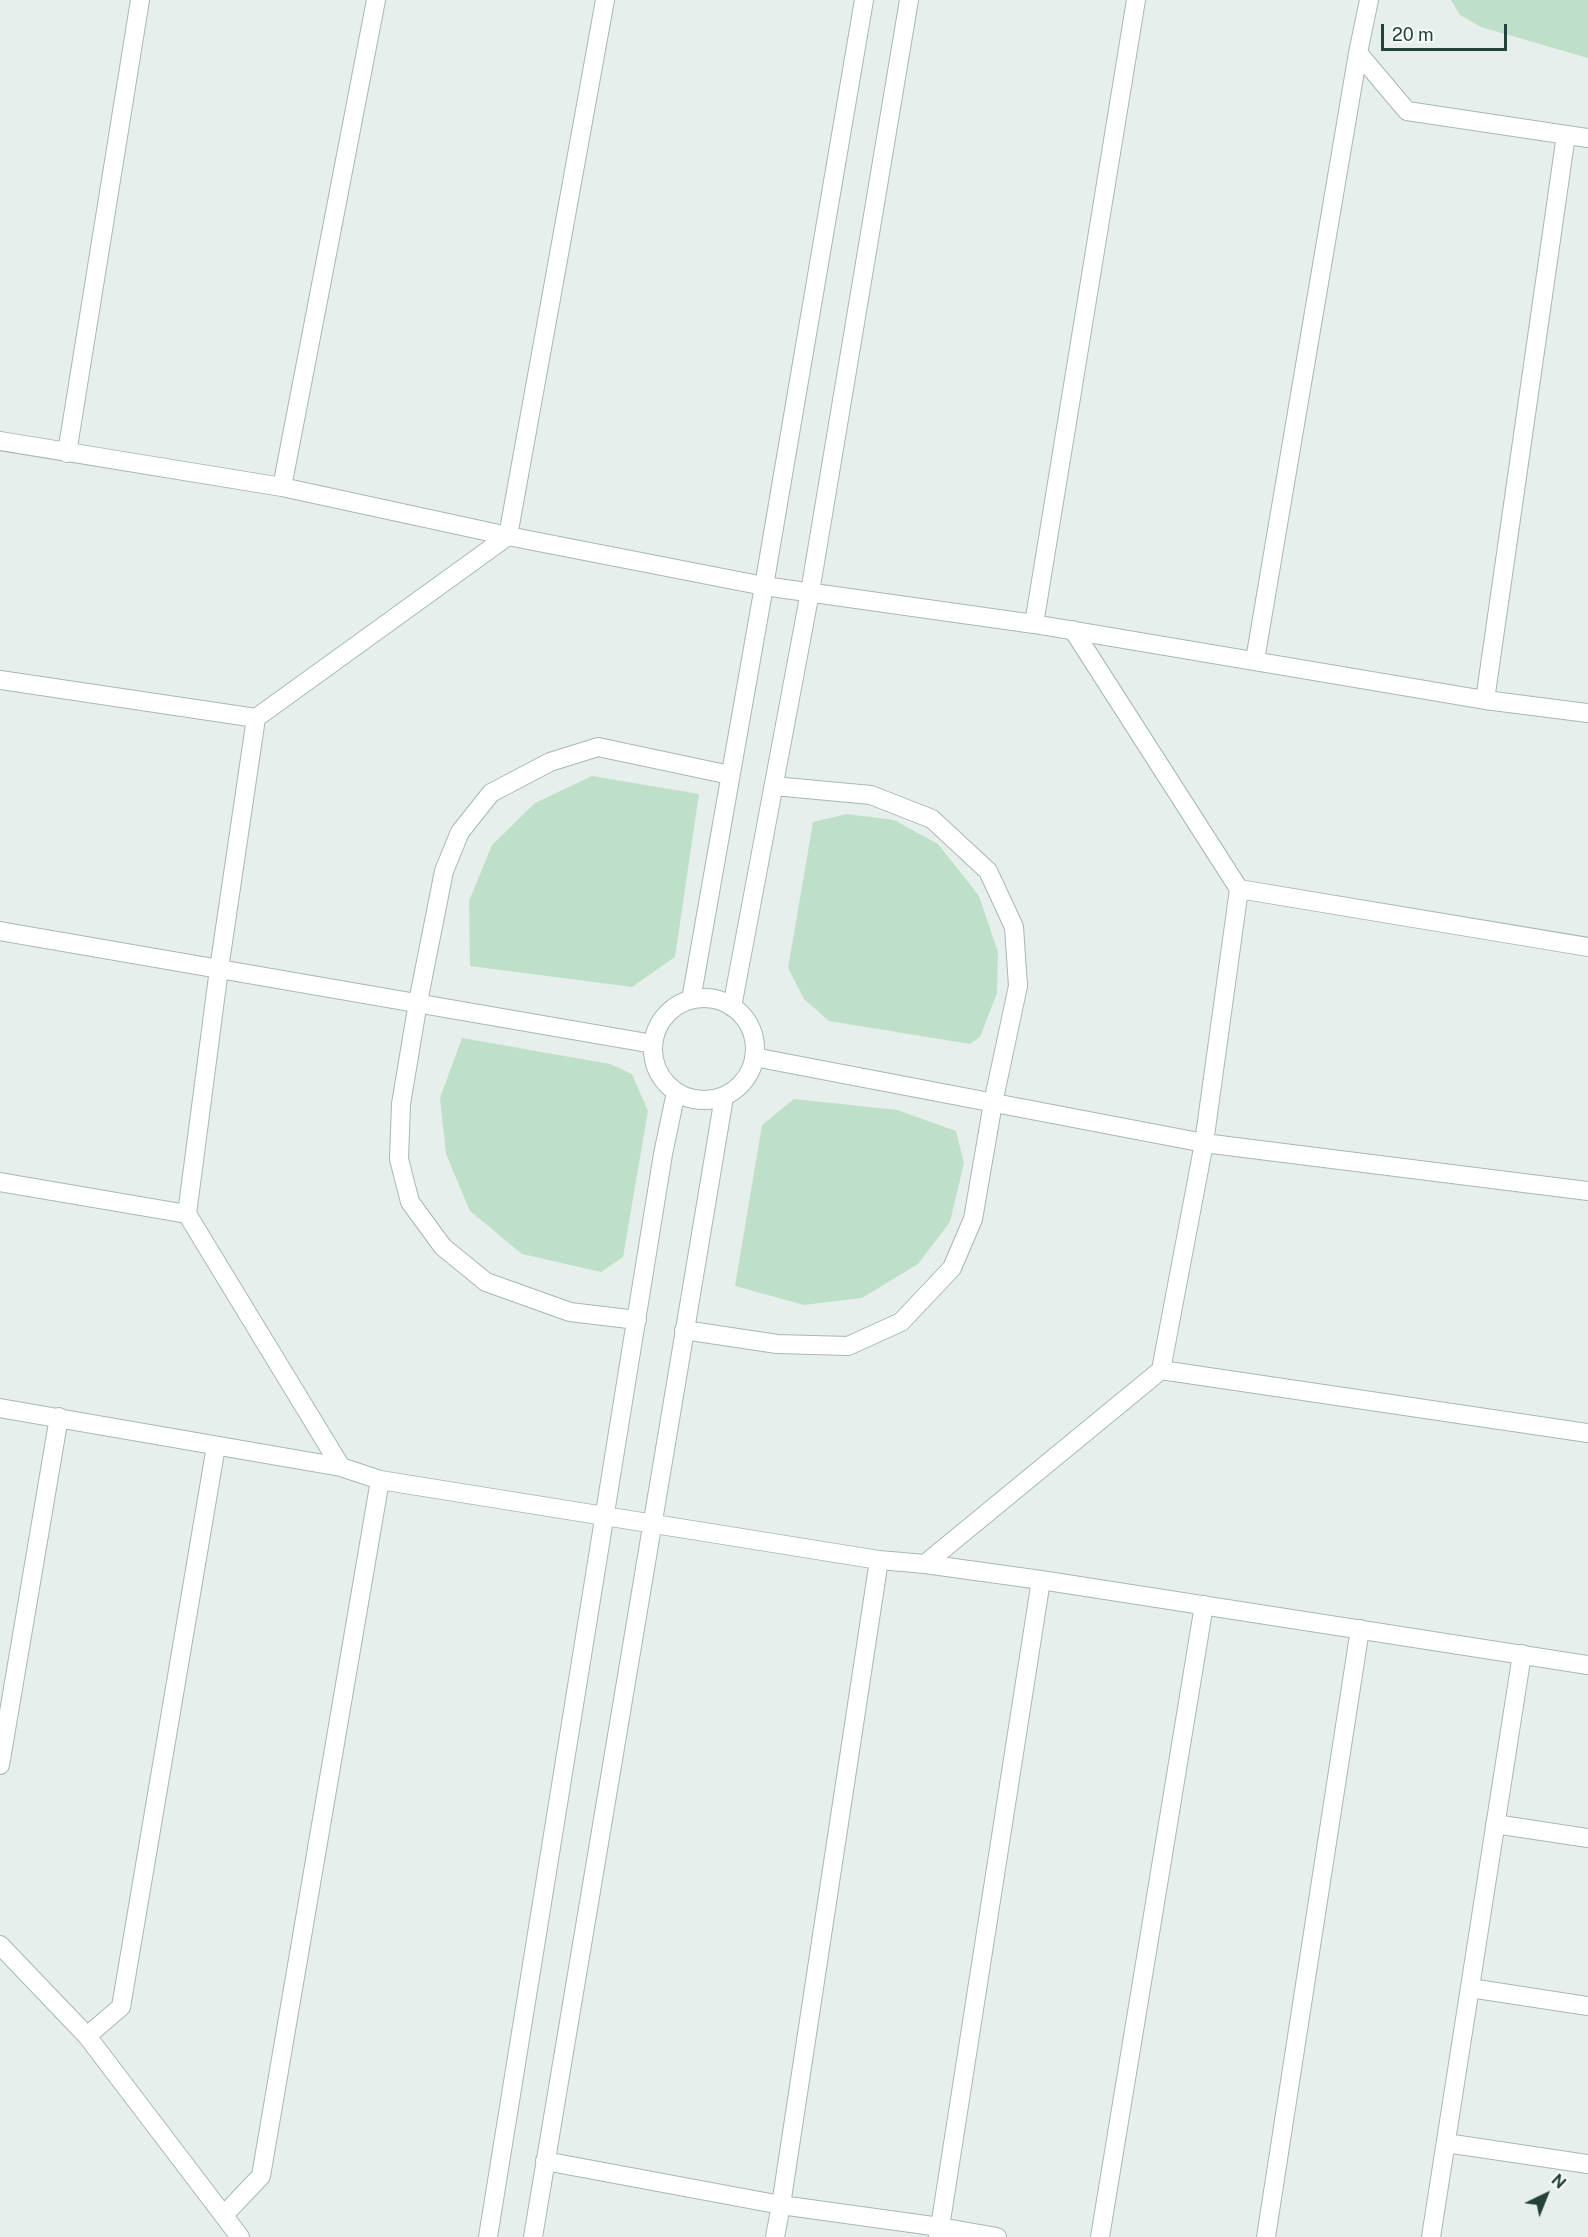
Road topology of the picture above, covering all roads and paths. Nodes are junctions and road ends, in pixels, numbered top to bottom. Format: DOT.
graph roads {
  1 [pos="140,0"];
  2 [pos="376,0"];
  3 [pos="605,0"];
  4 [pos="864,0"];
  5 [pos="909,0"];
  6 [pos="1136,0"];
  7 [pos="1369,0"];
  8 [pos="1358,53"];
  9 [pos="1566,135"];
  10 [pos="1588,138"];
  11 [pos="0,441"];
  12 [pos="67,453"];
  13 [pos="282,487"];
  14 [pos="508,536"];
  15 [pos="764,586"];
  16 [pos="810,592"];
  17 [pos="1034,624"];
  18 [pos="1073,630"];
  19 [pos="1255,660"];
  20 [pos="0,680"];
  21 [pos="1485,700"];
  22 [pos="1588,714"];
  23 [pos="256,718"];
  24 [pos="730,775"];
  25 [pos="774,786"];
  26 [pos="1239,889"];
  27 [pos="0,931"];
  28 [pos="1588,947"];
  29 [pos="219,969"];
  30 [pos="691,1000"];
  31 [pos="418,1002"];
  32 [pos="732,1007"];
  33 [pos="653,1044"];
  34 [pos="754,1057"];
  35 [pos="676,1092"];
  36 [pos="724,1097"];
  37 [pos="993,1103"];
  38 [pos="1204,1143"];
  39 [pos="0,1182"];
  40 [pos="1588,1191"];
  41 [pos="187,1214"];
  42 [pos="637,1320"];
  43 [pos="684,1330"];
  44 [pos="1161,1370"];
  45 [pos="0,1408"];
  46 [pos="59,1417"];
  47 [pos="1588,1433"];
  48 [pos="216,1446"];
  49 [pos="341,1467"];
  50 [pos="380,1479"];
  51 [pos="606,1515"];
  52 [pos="651,1523"];
  53 [pos="879,1560"];
  54 [pos="925,1564"];
  55 [pos="1041,1580"];
  56 [pos="1204,1605"];
  57 [pos="1360,1629"];
  58 [pos="1522,1654"];
  59 [pos="1588,1665"];
  60 [pos="0,1765"];
  61 [pos="1495,1824"];
  62 [pos="1588,1838"];
  63 [pos="0,1945"];
  64 [pos="1470,1988"];
  65 [pos="1588,2006"];
  66 [pos="87,2036"];
  67 [pos="1446,2143"];
  68 [pos="545,2161"];
  69 [pos="1588,2164"];
  70 [pos="781,2205"];
  71 [pos="224,2215"];
  72 [pos="939,2232"];
  73 [pos="240,2237"];
  74 [pos="488,2237"];
  75 [pos="533,2237"];
  76 [pos="775,2237"];
  77 [pos="997,2237"];
  78 [pos="1100,2237"];
  79 [pos="1266,2237"];
  80 [pos="1431,2237"];
  1 -- 12 [label="street"];
  2 -- 13 [label="street"];
  3 -- 14 [label="street"];
  4 -- 15 [label="street"];
  5 -- 16 [label="street"];
  6 -- 17 [label="street"];
  7 -- 8 [label="street"];
  8 -- 9 [label="street"];
  8 -- 19 [label="street"];
  9 -- 10 [label="street"];
  9 -- 21 [label="street"];
  11 -- 12 [label="street"];
  12 -- 13 [label="street"];
  13 -- 14 [label="street"];
  14 -- 15 [label="street"];
  14 -- 23 [label="street"];
  15 -- 16 [label="street"];
  15 -- 24 [label="street"];
  16 -- 17 [label="street"];
  16 -- 25 [label="street"];
  17 -- 18 [label="street"];
  18 -- 19 [label="street"];
  18 -- 26 [label="street"];
  19 -- 21 [label="street"];
  20 -- 23 [label="street"];
  21 -- 22 [label="street"];
  23 -- 29 [label="street"];
  24 -- 30 [label="street"];
  24 -- 31 [label="street"];
  25 -- 32 [label="street"];
  25 -- 37 [label="street"];
  26 -- 28 [label="street"];
  26 -- 38 [label="street"];
  27 -- 29 [label="street"];
  29 -- 31 [label="street"];
  29 -- 41 [label="street"];
  30 -- 32 [label="street"];
  30 -- 33 [label="street"];
  31 -- 33 [label="street"];
  31 -- 42 [label="street"];
  32 -- 34 [label="street"];
  33 -- 35 [label="street"];
  34 -- 36 [label="street"];
  34 -- 37 [label="street"];
  35 -- 36 [label="street"];
  35 -- 42 [label="street"];
  36 -- 43 [label="street"];
  37 -- 38 [label="street"];
  37 -- 43 [label="street"];
  38 -- 40 [label="street"];
  38 -- 44 [label="street"];
  39 -- 41 [label="street"];
  41 -- 49 [label="street"];
  42 -- 51 [label="street"];
  43 -- 52 [label="street"];
  44 -- 47 [label="street"];
  44 -- 54 [label="street"];
  45 -- 46 [label="street"];
  46 -- 48 [label="street"];
  46 -- 60 [label="street"];
  48 -- 49 [label="street"];
  48 -- 66 [label="street"];
  49 -- 50 [label="street"];
  50 -- 51 [label="street"];
  50 -- 71 [label="street"];
  51 -- 52 [label="street"];
  51 -- 74 [label="street"];
  52 -- 53 [label="street"];
  52 -- 68 [label="street"];
  53 -- 54 [label="street"];
  53 -- 70 [label="street"];
  54 -- 55 [label="street"];
  55 -- 56 [label="street"];
  55 -- 72 [label="street"];
  56 -- 57 [label="street"];
  56 -- 78 [label="street"];
  57 -- 58 [label="street"];
  57 -- 79 [label="street"];
  58 -- 59 [label="street"];
  58 -- 61 [label="street"];
  61 -- 62 [label="street"];
  61 -- 64 [label="street"];
  63 -- 66 [label="street"];
  64 -- 65 [label="street"];
  64 -- 67 [label="street"];
  66 -- 71 [label="street"];
  67 -- 69 [label="street"];
  67 -- 80 [label="street"];
  68 -- 70 [label="street"];
  68 -- 75 [label="street"];
  70 -- 72 [label="street"];
  70 -- 76 [label="street"];
  71 -- 73 [label="street"];
  72 -- 77 [label="street"];
}
